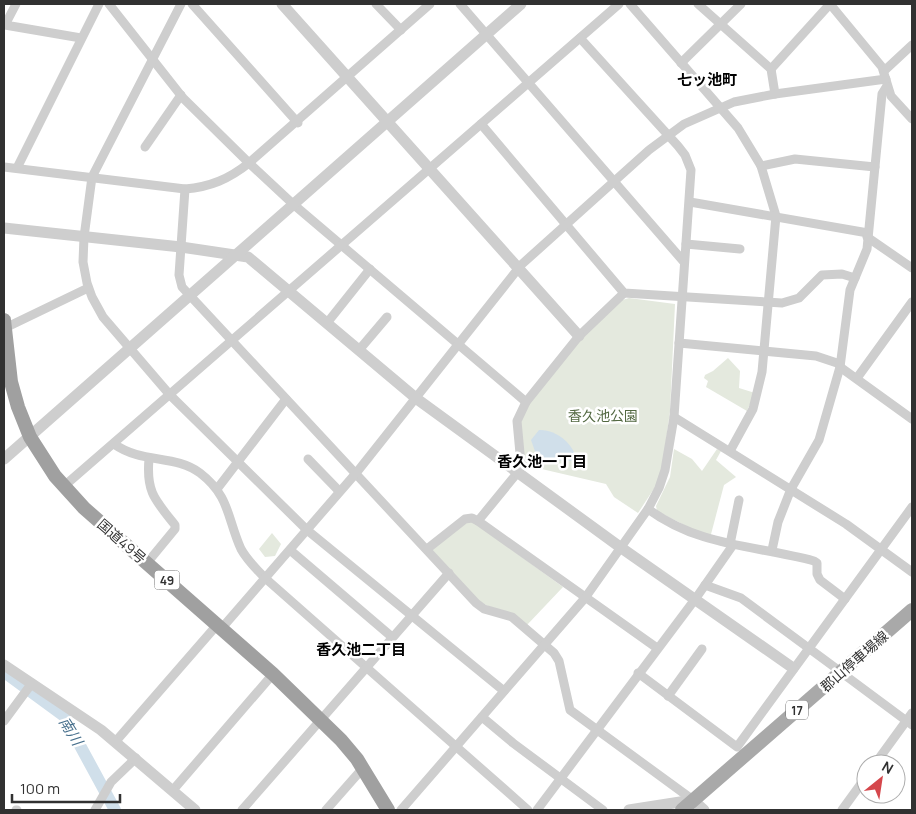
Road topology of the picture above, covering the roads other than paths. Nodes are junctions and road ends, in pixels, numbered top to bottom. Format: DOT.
graph roads {
  1 [pos="16,4"];
  2 [pos="99,4"];
  3 [pos="109,4"];
  4 [pos="181,4"];
  5 [pos="192,4"];
  6 [pos="282,4"];
  7 [pos="376,4"];
  8 [pos="430,4"];
  9 [pos="460,4"];
  10 [pos="521,4"];
  11 [pos="619,4"];
  12 [pos="630,4"];
  13 [pos="698,4"];
  14 [pos="741,4"];
  15 [pos="830,4"];
  16 [pos="721,24"];
  17 [pos="400,30"];
  18 [pos="486,35"];
  19 [pos="81,38"];
  20 [pos="580,38"];
  21 [pos="912,45"];
  22 [pos="152,58"];
  23 [pos="680,63"];
  24 [pos="771,69"];
  25 [pos="347,78"];
  26 [pos="886,79"];
  27 [pos="527,83"];
  28 [pos="775,94"];
  29 [pos="181,95"];
  30 [pos="720,107"];
  31 [pos="912,119"];
  32 [pos="387,122"];
  33 [pos="298,123"];
  34 [pos="481,124"];
  35 [pos="668,135"];
  36 [pos="145,147"];
  37 [pos="249,163"];
  38 [pos="4,166"];
  39 [pos="761,166"];
  40 [pos="875,167"];
  41 [pos="17,168"];
  42 [pos="429,169"];
  43 [pos="92,177"];
  44 [pos="614,182"];
  45 [pos="185,189"];
  46 [pos="690,202"];
  47 [pos="293,204"];
  48 [pos="776,216"];
  49 [pos="566,225"];
  50 [pos="4,228"];
  51 [pos="868,235"];
  52 [pos="84,238"];
  53 [pos="686,244"];
  54 [pos="341,246"];
  55 [pos="181,247"];
  56 [pos="740,249"];
  57 [pos="237,254"];
  58 [pos="684,262"];
  59 [pos="912,268"];
  60 [pos="370,269"];
  61 [pos="518,269"];
  62 [pos="855,278"];
  63 [pos="88,288"];
  64 [pos="289,292"];
  65 [pos="624,293"];
  66 [pos="190,295"];
  67 [pos="682,297"];
  68 [pos="912,302"];
  69 [pos="768,303"];
  70 [pos="387,317"];
  71 [pos="327,323"];
  72 [pos="4,324"];
  73 [pos="579,336"];
  74 [pos="232,341"];
  75 [pos="679,343"];
  76 [pos="460,345"];
  77 [pos="130,348"];
  78 [pos="359,350"];
  79 [pos="764,352"];
  80 [pos="840,366"];
  81 [pos="857,378"];
  82 [pos="170,395"];
  83 [pos="417,398"];
  84 [pos="286,399"];
  85 [pos="526,402"];
  86 [pos="674,417"];
  87 [pos="912,419"];
  88 [pos="30,437"];
  89 [pos="114,444"];
  90 [pos="730,451"];
  91 [pos="6,454"];
  92 [pos="149,459"];
  93 [pos="308,459"];
  94 [pos="238,462"];
  95 [pos="357,472"];
  96 [pos="518,472"];
  97 [pos="63,487"];
  98 [pos="217,489"];
  99 [pos="790,489"];
  100 [pos="339,491"];
  101 [pos="739,500"];
  102 [pos="912,507"];
  103 [pos="648,508"];
  104 [pos="478,521"];
  105 [pos="307,530"];
  106 [pos="731,544"];
  107 [pos="620,547"];
  108 [pos="427,549"];
  109 [pos="881,549"];
  110 [pos="290,550"];
  111 [pos="772,550"];
  112 [pos="147,563"];
  113 [pos="912,572"];
  114 [pos="449,573"];
  115 [pos="265,578"];
  116 [pos="705,585"];
  117 [pos="585,598"];
  118 [pos="696,598"];
  119 [pos="845,598"];
  120 [pos="912,610"];
  121 [pos="410,616"];
  122 [pos="912,618"];
  123 [pos="219,627"];
  124 [pos="392,637"];
  125 [pos="546,645"];
  126 [pos="656,648"];
  127 [pos="809,648"];
  128 [pos="702,650"];
  129 [pos="4,665"];
  130 [pos="366,668"];
  131 [pos="793,668"];
  132 [pos="638,673"];
  133 [pos="273,674"];
  134 [pos="843,674"];
  135 [pos="32,683"];
  136 [pos="504,691"];
  137 [pos="668,696"];
  138 [pos="482,717"];
  139 [pos="910,719"];
  140 [pos="319,720"];
  141 [pos="4,721"];
  142 [pos="598,729"];
  143 [pos="116,740"];
  144 [pos="456,747"];
  145 [pos="883,754"];
  146 [pos="136,758"];
  147 [pos="363,768"];
  148 [pos="561,779"];
  149 [pos="173,790"];
  150 [pos="856,791"];
  151 [pos="697,807"];
  152 [pos="95,810"];
  153 [pos="195,810"];
  154 [pos="242,810"];
  155 [pos="326,810"];
  156 [pos="388,810"];
  157 [pos="401,810"];
  158 [pos="528,810"];
  159 [pos="537,810"];
  160 [pos="603,810"];
  161 [pos="629,810"];
  162 [pos="682,810"];
  163 [pos="842,810"];
  1 -- 19 [label="street"];
  2 -- 19 [label="street"];
  3 -- 22 [label="street"];
  4 -- 22 [label="street"];
  5 -- 33 [label="street"];
  6 -- 25 [label="street"];
  7 -- 17 [label="street"];
  8 -- 17 [label="street"];
  9 -- 18 [label="street"];
  10 -- 18 [label="street"];
  11 -- 20 [label="street"];
  12 -- 23 [label="street"];
  13 -- 16 [label="street"];
  14 -- 16 [label="street"];
  15 -- 24 [label="street"];
  15 -- 26 [label="street"];
  16 -- 23 [label="street"];
  16 -- 24 [label="street"];
  17 -- 25 [label="street"];
  18 -- 27 [label="street"];
  18 -- 32 [label="street"];
  19 -- 41 [label="street"];
  20 -- 27 [label="street"];
  20 -- 35 [label="street"];
  21 -- 26 [label="street"];
  22 -- 29 [label="street"];
  22 -- 43 [label="street"];
  23 -- 30 [label="street"];
  24 -- 28 [label="street"];
  25 -- 32 [label="street"];
  25 -- 33 [label="street"];
  26 -- 28 [label="street"];
  26 -- 31 [label="street"];
  26 -- 40 [label="street"];
  27 -- 34 [label="street"];
  27 -- 44 [label="street"];
  28 -- 30 [label="street"];
  29 -- 36 [label="street"];
  29 -- 37 [label="street"];
  30 -- 35 [label="street"];
  30 -- 39 [label="street"];
  32 -- 42 [label="street"];
  32 -- 47 [label="street"];
  33 -- 37 [label="street"];
  34 -- 42 [label="street"];
  34 -- 49 [label="street"];
  35 -- 44 [label="street"];
  35 -- 46 [label="street"];
  37 -- 45 [label="street"];
  37 -- 47 [label="street"];
  38 -- 41 [label="street"];
  39 -- 40 [label="street"];
  39 -- 48 [label="street"];
  40 -- 51 [label="street"];
  41 -- 43 [label="street"];
  42 -- 54 [label="street"];
  42 -- 61 [label="street"];
  43 -- 45 [label="street"];
  43 -- 52 [label="street"];
  44 -- 49 [label="street"];
  44 -- 58 [label="street"];
  45 -- 55 [label="street"];
  46 -- 48 [label="street"];
  46 -- 53 [label="street"];
  47 -- 54 [label="street"];
  47 -- 57 [label="street"];
  48 -- 51 [label="street"];
  48 -- 69 [label="street"];
  49 -- 61 [label="street"];
  49 -- 65 [label="street"];
  50 -- 52 [label="street"];
  51 -- 59 [label="street"];
  51 -- 62 [label="street"];
  52 -- 55 [label="street"];
  52 -- 63 [label="street"];
  53 -- 56 [label="street"];
  53 -- 58 [label="street"];
  54 -- 60 [label="street"];
  54 -- 64 [label="street"];
  55 -- 57 [label="street"];
  55 -- 66 [label="street"];
  57 -- 64 [label="street"];
  57 -- 66 [label="street"];
  58 -- 67 [label="street"];
  60 -- 71 [label="street"];
  60 -- 76 [label="street"];
  61 -- 73 [label="street"];
  61 -- 76 [label="street"];
  62 -- 69 [label="street"];
  62 -- 80 [label="street"];
  63 -- 72 [label="street"];
  63 -- 77 [label="street"];
  64 -- 71 [label="street"];
  64 -- 74 [label="street"];
  65 -- 67 [label="street"];
  65 -- 73 [label="street"];
  66 -- 74 [label="street"];
  66 -- 77 [label="street"];
  67 -- 69 [label="street"];
  67 -- 75 [label="street"];
  68 -- 81 [label="street"];
  69 -- 79 [label="street"];
  70 -- 78 [label="street"];
  71 -- 78 [label="street"];
  72 -- 88 [label="highway, 国道49号 / 49"];
  73 -- 85 [label="street"];
  74 -- 82 [label="street"];
  74 -- 84 [label="street"];
  75 -- 79 [label="street"];
  75 -- 86 [label="street"];
  76 -- 83 [label="street"];
  76 -- 85 [label="street"];
  77 -- 82 [label="street"];
  77 -- 88 [label="street"];
  78 -- 83 [label="street"];
  79 -- 80 [label="street"];
  79 -- 90 [label="street"];
  80 -- 81 [label="street"];
  80 -- 99 [label="street"];
  81 -- 87 [label="street"];
  82 -- 89 [label="street"];
  82 -- 94 [label="street"];
  83 -- 95 [label="street"];
  83 -- 96 [label="street"];
  84 -- 94 [label="street"];
  84 -- 95 [label="street"];
  85 -- 96 [label="street"];
  86 -- 90 [label="street"];
  86 -- 103 [label="street"];
  88 -- 91 [label="street"];
  88 -- 97 [label="highway, 国道49号 / 49"];
  89 -- 92 [label="street"];
  89 -- 97 [label="street"];
  90 -- 99 [label="street"];
  92 -- 98 [label="street"];
  92 -- 112 [label="street"];
  93 -- 100 [label="street"];
  94 -- 98 [label="street"];
  94 -- 105 [label="street"];
  95 -- 100 [label="street"];
  95 -- 108 [label="street"];
  96 -- 104 [label="street"];
  96 -- 107 [label="street"];
  97 -- 112 [label="highway, 国道49号 / 49"];
  98 -- 115 [label="street"];
  99 -- 109 [label="street"];
  99 -- 111 [label="street"];
  100 -- 105 [label="street"];
  101 -- 106 [label="street"];
  102 -- 109 [label="street"];
  103 -- 106 [label="street"];
  103 -- 107 [label="street"];
  104 -- 108 [label="street"];
  104 -- 117 [label="street"];
  105 -- 110 [label="street"];
  105 -- 121 [label="street"];
  106 -- 111 [label="street"];
  106 -- 116 [label="street"];
  107 -- 117 [label="street"];
  107 -- 118 [label="street"];
  108 -- 114 [label="street"];
  109 -- 113 [label="street"];
  109 -- 119 [label="street"];
  110 -- 115 [label="street"];
  110 -- 124 [label="street"];
  111 -- 119 [label="street"];
  112 -- 123 [label="highway, 国道49号 / 49"];
  114 -- 121 [label="street"];
  114 -- 125 [label="street"];
  115 -- 123 [label="street"];
  115 -- 130 [label="street"];
  116 -- 118 [label="street"];
  116 -- 127 [label="street"];
  117 -- 125 [label="street"];
  117 -- 126 [label="street"];
  118 -- 126 [label="street"];
  118 -- 131 [label="street"];
  119 -- 127 [label="street"];
  120 -- 134 [label="main road, 郡山停車場線 / 17"];
  121 -- 124 [label="street"];
  121 -- 136 [label="street"];
  122 -- 134 [label="main road, 郡山停車場線 / 17"];
  123 -- 133 [label="highway, 国道49号 / 49"];
  123 -- 143 [label="street"];
  124 -- 130 [label="street"];
  125 -- 136 [label="street"];
  125 -- 142 [label="street"];
  126 -- 132 [label="street"];
  127 -- 131 [label="street"];
  127 -- 134 [label="street"];
  128 -- 137 [label="street"];
  129 -- 135 [label="street"];
  130 -- 140 [label="street"];
  130 -- 144 [label="street"];
  131 -- 137 [label="street"];
  132 -- 137 [label="street"];
  132 -- 142 [label="street"];
  133 -- 140 [label="highway, 国道49号 / 49"];
  133 -- 149 [label="street"];
  134 -- 139 [label="street"];
  134 -- 151 [label="main road, 郡山停車場線 / 17"];
  135 -- 141 [label="street"];
  135 -- 143 [label="street"];
  136 -- 138 [label="street"];
  138 -- 144 [label="street"];
  138 -- 148 [label="street"];
  139 -- 145 [label="street"];
  140 -- 147 [label="highway, 国道49号 / 49"];
  140 -- 154 [label="street"];
  142 -- 148 [label="street"];
  142 -- 151 [label="street"];
  143 -- 146 [label="street"];
  144 -- 157 [label="street"];
  144 -- 158 [label="street"];
  146 -- 149 [label="street"];
  146 -- 152 [label="street"];
  147 -- 155 [label="street"];
  147 -- 156 [label="highway, 国道49号 / 49"];
  148 -- 159 [label="street"];
  148 -- 160 [label="street"];
  149 -- 153 [label="street"];
  150 -- 163 [label="street"];
  151 -- 161 [label="street"];
  151 -- 162 [label="main road, 郡山停車場線 / 17"];
}
